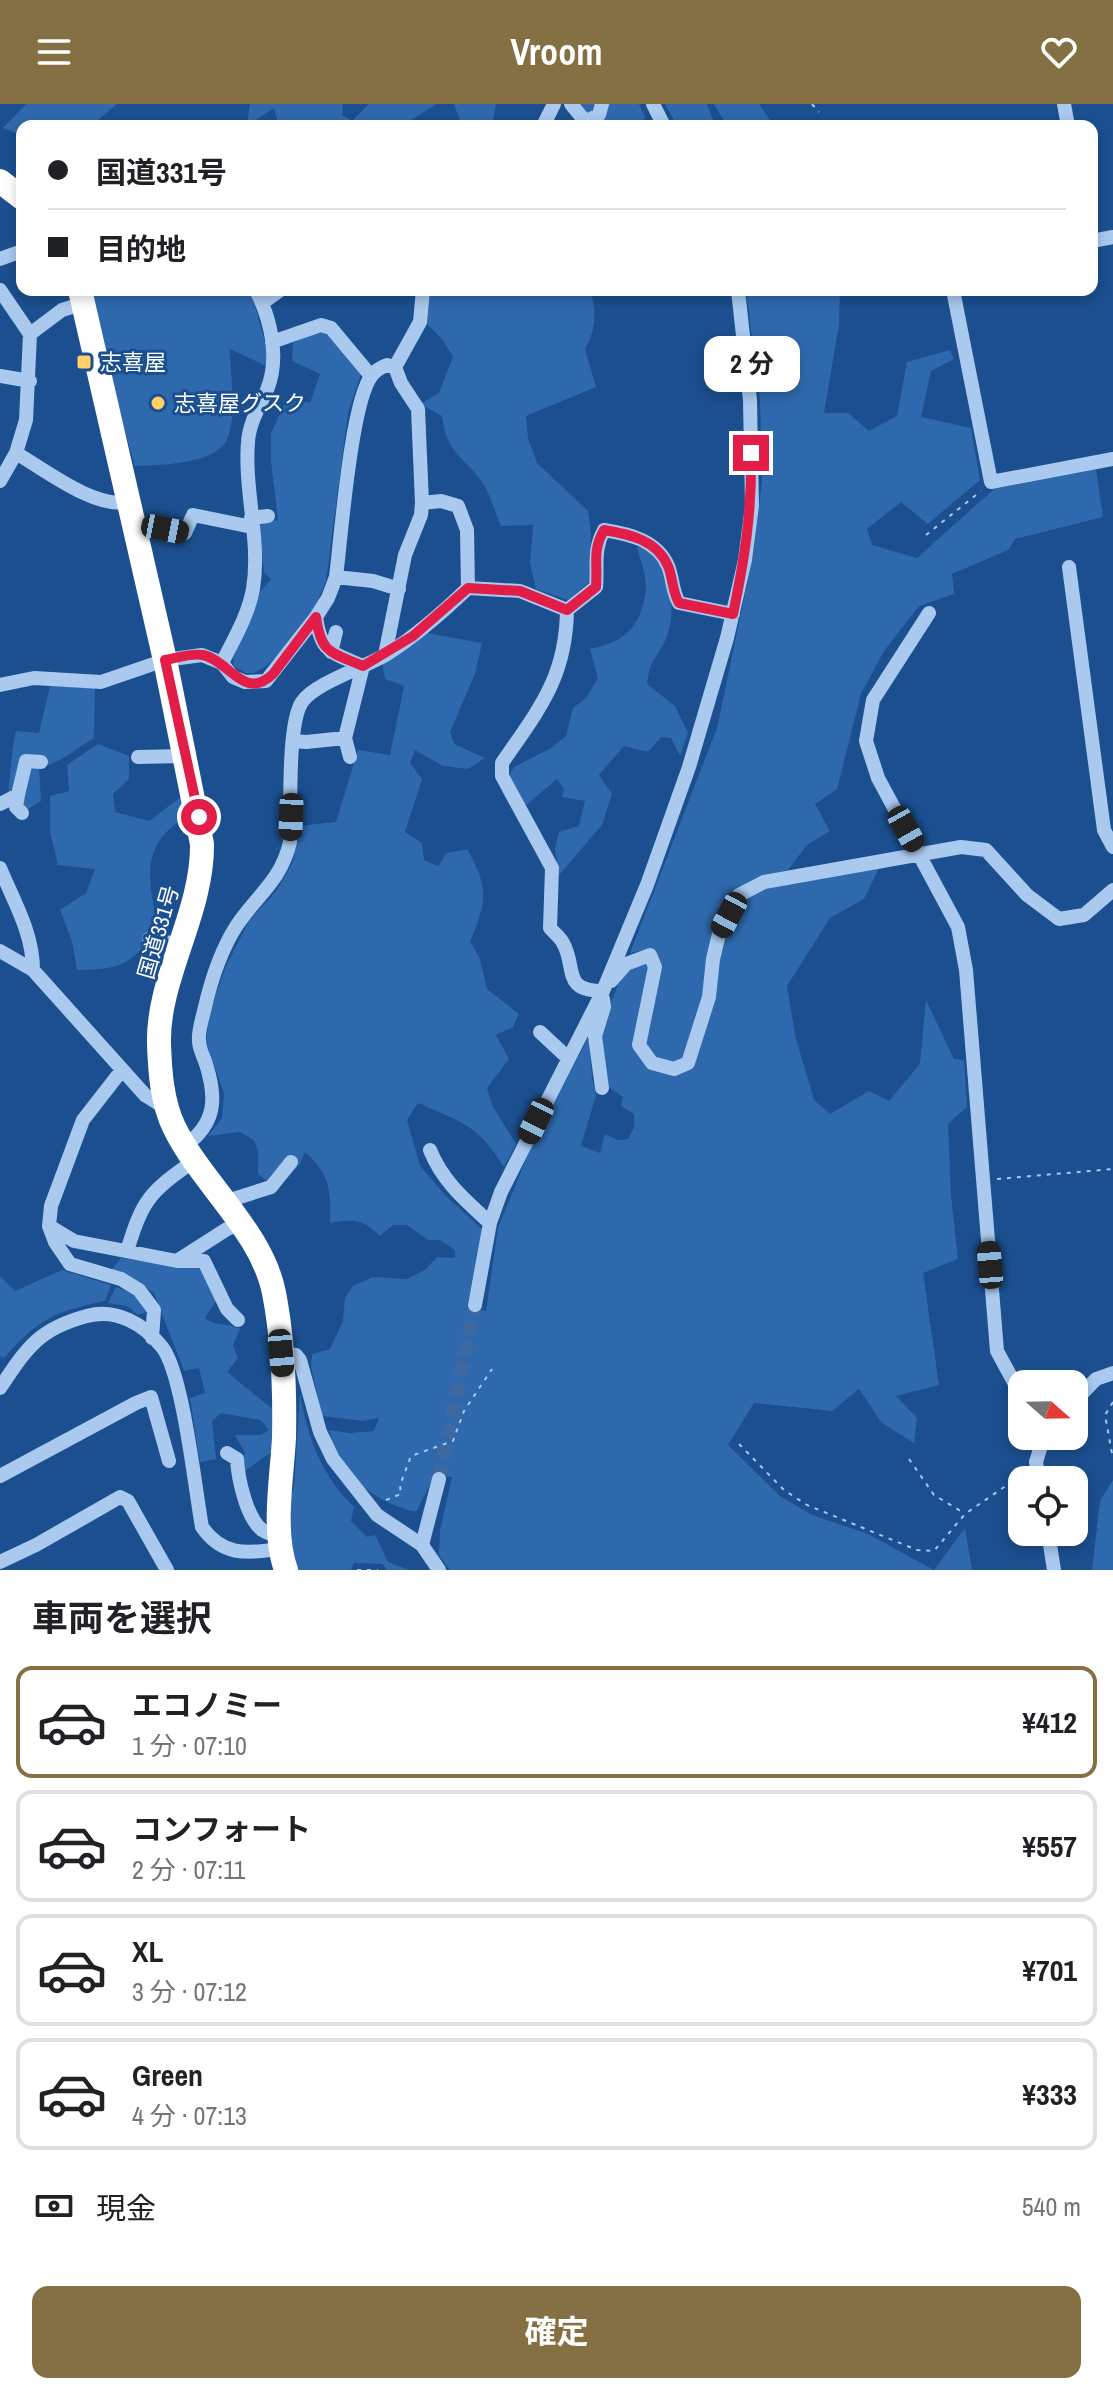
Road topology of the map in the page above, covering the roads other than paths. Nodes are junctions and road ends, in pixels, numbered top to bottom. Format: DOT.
graph roads {
  1 [pos="571,104"];
  2 [pos="584,120"];
  3 [pos="0,181"];
  4 [pos="16,193"];
  5 [pos="0,290"];
  6 [pos="82,296"];
  7 [pos="259,296"];
  8 [pos="422,296"];
  9 [pos="739,296"];
  10 [pos="954,296"];
  11 [pos="30,334"];
  12 [pos="272,342"];
  13 [pos="395,367"];
  14 [pos="0,376"];
  15 [pos="371,376"];
  16 [pos="30,381"];
  17 [pos="16,453"];
  18 [pos="1113,459"];
  19 [pos="0,481"];
  20 [pos="422,503"];
  21 [pos="130,512"];
  22 [pos="268,516"];
  23 [pos="251,522"];
  24 [pos="1069,567"];
  25 [pos="336,577"];
  26 [pos="468,588"];
  27 [pos="399,589"];
  28 [pos="567,610"];
  29 [pos="929,613"];
  30 [pos="733,614"];
  31 [pos="316,617"];
  32 [pos="336,632"];
  33 [pos="331,652"];
  34 [pos="385,655"];
  35 [pos="165,660"];
  36 [pos="222,663"];
  37 [pos="363,666"];
  38 [pos="0,685"];
  39 [pos="345,738"];
  40 [pos="294,741"];
  41 [pos="185,756"];
  42 [pos="138,757"];
  43 [pos="350,757"];
  44 [pos="41,762"];
  45 [pos="18,795"];
  46 [pos="0,804"];
  47 [pos="22,813"];
  48 [pos="1113,847"];
  49 [pos="920,854"];
  50 [pos="0,868"];
  51 [pos="1112,892"];
  52 [pos="149,939"];
  53 [pos="181,945"];
  54 [pos="0,951"];
  55 [pos="33,970"];
  56 [pos="603,991"];
  57 [pos="540,1032"];
  58 [pos="568,1058"];
  59 [pos="122,1070"];
  60 [pos="602,1088"];
  61 [pos="167,1109"];
  62 [pos="430,1150"];
  63 [pos="190,1153"];
  64 [pos="291,1162"];
  65 [pos="224,1202"];
  66 [pos="490,1223"];
  67 [pos="241,1224"];
  68 [pos="49,1226"];
  69 [pos="127,1251"];
  70 [pos="177,1261"];
  71 [pos="475,1305"];
  72 [pos="238,1320"];
  73 [pos="152,1338"];
  74 [pos="281,1353"];
  75 [pos="1008,1371"];
  76 [pos="1113,1373"];
  77 [pos="1088,1387"];
  78 [pos="0,1388"];
  79 [pos="227,1453"];
  80 [pos="169,1461"];
  81 [pos="0,1476"];
  82 [pos="439,1479"];
  83 [pos="1050,1546"];
  84 [pos="282,1552"];
  85 [pos="426,1557"];
  86 [pos="0,1562"];
  87 [pos="167,1570"];
  88 [pos="439,1570"];
  89 [pos="1054,1570"];
  1 -- 2 [label="street"];
  3 -- 4 [label="highway"];
  5 -- 11 [label="street"];
  6 -- 11 [label="street"];
  6 -- 21 [label="highway, 国道331号"];
  7 -- 12 [label="street"];
  8 -- 13 [label="street"];
  9 -- 30 [label="street"];
  10 -- 18 [label="street"];
  11 -- 16 [label="street"];
  12 -- 15 [label="street"];
  12 -- 23 [label="street"];
  13 -- 15 [label="street"];
  13 -- 20 [label="street"];
  14 -- 16 [label="street"];
  15 -- 25 [label="street"];
  16 -- 17 [label="street"];
  17 -- 19 [label="street"];
  17 -- 21 [label="street"];
  20 -- 26 [label="street"];
  20 -- 27 [label="street"];
  21 -- 23 [label="street"];
  21 -- 35 [label="highway, 国道331号"];
  22 -- 23 [label="street"];
  23 -- 36 [label="street"];
  24 -- 48 [label="street"];
  25 -- 27 [label="street"];
  25 -- 31 [label="street"];
  26 -- 28 [label="street"];
  26 -- 34 [label="street"];
  27 -- 34 [label="street"];
  28 -- 30 [label="street"];
  28 -- 56 [label="street"];
  29 -- 49 [label="street"];
  30 -- 56 [label="street"];
  31 -- 33 [label="street"];
  31 -- 36 [label="street"];
  32 -- 33 [label="street"];
  33 -- 37 [label="street"];
  34 -- 37 [label="street"];
  35 -- 36 [label="street"];
  35 -- 38 [label="street"];
  35 -- 41 [label="highway, 国道331号"];
  37 -- 39 [label="street"];
  37 -- 40 [label="street"];
  39 -- 40 [label="street"];
  39 -- 43 [label="street"];
  40 -- 63 [label="street"];
  41 -- 42 [label="street"];
  41 -- 53 [label="highway, 国道331号"];
  44 -- 45 [label="street"];
  45 -- 46 [label="street"];
  45 -- 47 [label="street"];
  49 -- 51 [label="street"];
  49 -- 56 [label="street"];
  49 -- 75 [label="street"];
  50 -- 55 [label="street"];
  52 -- 53 [label="street"];
  53 -- 61 [label="highway, 国道331号"];
  54 -- 55 [label="street"];
  55 -- 59 [label="street"];
  56 -- 58 [label="street"];
  56 -- 60 [label="street"];
  57 -- 58 [label="street"];
  58 -- 66 [label="street"];
  59 -- 61 [label="street"];
  59 -- 68 [label="street"];
  61 -- 63 [label="highway, 国道331号"];
  62 -- 66 [label="street"];
  63 -- 65 [label="highway, 国道331号"];
  63 -- 69 [label="street"];
  64 -- 65 [label="street"];
  65 -- 67 [label="highway, 国道331号"];
  66 -- 71 [label="street"];
  67 -- 70 [label="street"];
  67 -- 74 [label="highway, 国道331号"];
  68 -- 69 [label="street"];
  68 -- 73 [label="street"];
  69 -- 70 [label="street"];
  70 -- 72 [label="street"];
  73 -- 78 [label="street"];
  73 -- 84 [label="street"];
  74 -- 84 [label="highway, 国道331号"];
  74 -- 85 [label="street"];
  76 -- 77 [label="street"];
  79 -- 84 [label="street"];
  80 -- 81 [label="street"];
  82 -- 85 [label="street"];
  83 -- 89 [label="street"];
  85 -- 88 [label="street"];
  86 -- 87 [label="street"];
}
